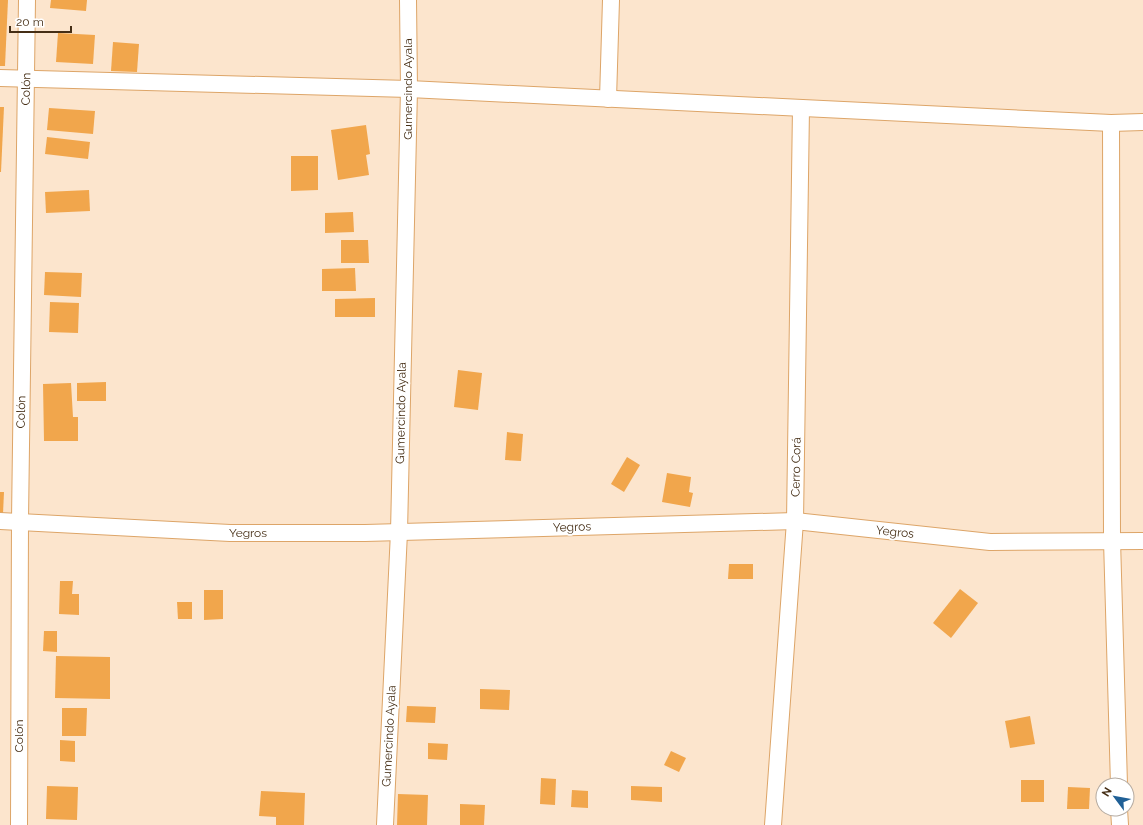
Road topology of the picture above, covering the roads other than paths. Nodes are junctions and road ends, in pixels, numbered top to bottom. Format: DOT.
graph roads {
  1 [pos="28,0"];
  2 [pos="408,0"];
  3 [pos="611,0"];
  4 [pos="0,78"];
  5 [pos="26,79"];
  6 [pos="409,89"];
  7 [pos="608,99"];
  8 [pos="801,108"];
  9 [pos="1143,122"];
  10 [pos="1111,123"];
  11 [pos="0,520"];
  12 [pos="20,520"];
  13 [pos="795,521"];
  14 [pos="398,532"];
  15 [pos="1112,540"];
  16 [pos="1143,540"];
  17 [pos="1119,777"];
  18 [pos="19,825"];
  19 [pos="385,825"];
  20 [pos="773,825"];
  1 -- 5 [label="street, Colón"];
  2 -- 6 [label="street, Gumercindo Ayala"];
  3 -- 7 [label="street"];
  4 -- 5 [label="street"];
  5 -- 6 [label="street"];
  5 -- 12 [label="street, Colón"];
  6 -- 7 [label="street"];
  6 -- 14 [label="street, Gumercindo Ayala"];
  7 -- 8 [label="street"];
  8 -- 10 [label="street"];
  8 -- 13 [label="street, Cerro Corá"];
  9 -- 10 [label="street"];
  10 -- 15 [label="street"];
  11 -- 12 [label="street, Yegros"];
  12 -- 14 [label="street, Yegros"];
  12 -- 18 [label="street, Colón"];
  13 -- 14 [label="street, Yegros"];
  13 -- 15 [label="street, Yegros"];
  13 -- 20 [label="street, Cerro Corá"];
  14 -- 19 [label="street, Gumercindo Ayala"];
  15 -- 16 [label="street, Yegros"];
  15 -- 17 [label="street"];
}
